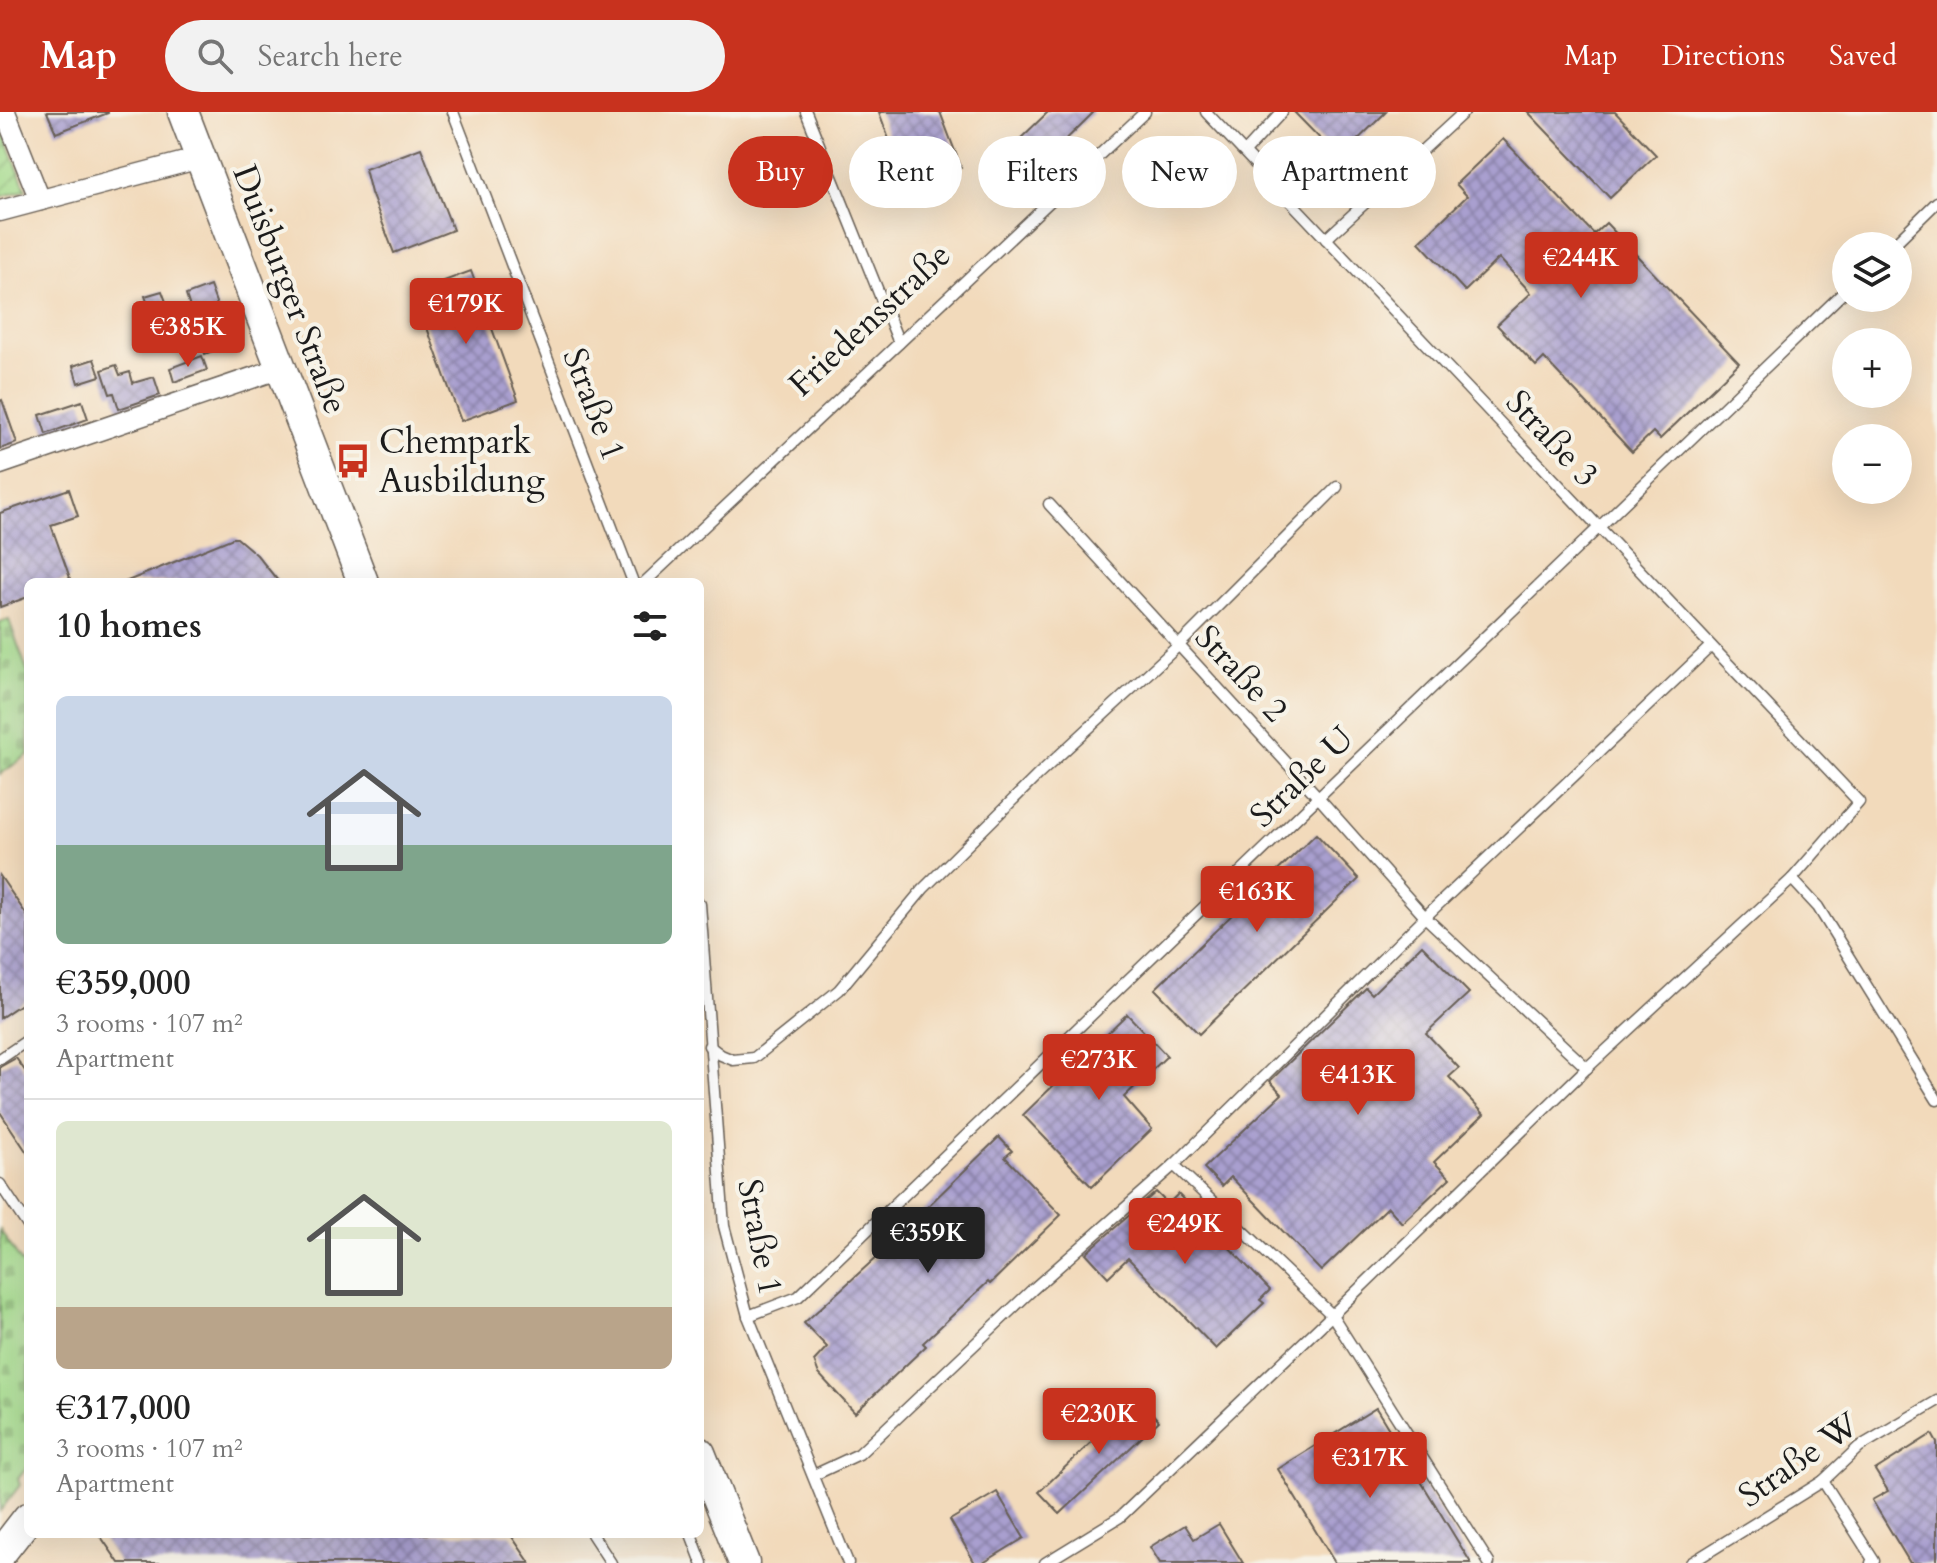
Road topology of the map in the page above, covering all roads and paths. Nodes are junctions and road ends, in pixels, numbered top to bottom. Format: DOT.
graph roads {
  1 [pos="5,112"];
  2 [pos="183,112"];
  3 [pos="453,112"];
  4 [pos="806,112"];
  5 [pos="1145,112"];
  6 [pos="1206,112"];
  7 [pos="1282,112"];
  8 [pos="1464,112"];
  9 [pos="1245,152"];
  10 [pos="200,158"];
  11 [pos="40,200"];
  12 [pos="1937,202"];
  13 [pos="0,211"];
  14 [pos="1906,232"];
  15 [pos="1326,239"];
  16 [pos="1832,303"];
  17 [pos="899,343"];
  18 [pos="281,368"];
  19 [pos="0,464"];
  20 [pos="1337,487"];
  21 [pos="1049,504"];
  22 [pos="1598,527"];
  23 [pos="361,578"];
  24 [pos="631,578"];
  25 [pos="649,578"];
  26 [pos="1179,645"];
  27 [pos="1711,646"];
  28 [pos="1319,798"];
  29 [pos="1792,879"];
  30 [pos="1425,917"];
  31 [pos="704,967"];
  32 [pos="24,1043"];
  33 [pos="709,1046"];
  34 [pos="0,1059"];
  35 [pos="1587,1068"];
  36 [pos="1937,1100"];
  37 [pos="1174,1165"];
  38 [pos="0,1184"];
  39 [pos="24,1220"];
  40 [pos="1332,1315"];
  41 [pos="748,1316"];
  42 [pos="1937,1401"];
  43 [pos="704,1463"];
  44 [pos="814,1475"];
  45 [pos="1823,1481"];
  46 [pos="24,1523"];
  47 [pos="595,1538"];
  48 [pos="693,1538"];
  49 [pos="0,1554"];
  50 [pos="1874,1562"];
  51 [pos="611,1563"];
  52 [pos="702,1563"];
  53 [pos="744,1563"];
  54 [pos="848,1563"];
  55 [pos="1045,1563"];
  56 [pos="1489,1563"];
  57 [pos="1691,1563"];
  1 -- 11 [label="street"];
  2 -- 10 [label="main road, Duisburger Straße"];
  3 -- 24 [label="lane, Straße 1"];
  4 -- 17 [label="lane"];
  5 -- 17 [label="lane, Friedensstraße"];
  6 -- 9 [label="lane, Straße 3"];
  7 -- 9 [label="lane"];
  8 -- 15 [label="lane"];
  9 -- 15 [label="lane, Straße 3"];
  10 -- 11 [label="street, Duisburger Straße"];
  10 -- 18 [label="main road, Duisburger Straße"];
  11 -- 13 [label="street, Duisburger Straße"];
  12 -- 14 [label="lane"];
  15 -- 22 [label="lane, Straße 3"];
  16 -- 22 [label="lane, Straße U"];
  17 -- 25 [label="lane, Friedensstraße"];
  18 -- 19 [label="street"];
  18 -- 23 [label="main road, Duisburger Straße"];
  20 -- 26 [label="lane"];
  21 -- 26 [label="lane, Straße 2"];
  22 -- 27 [label="lane, Straße 3"];
  22 -- 28 [label="lane, Straße U"];
  26 -- 28 [label="lane, Straße 2"];
  26 -- 33 [label="lane"];
  27 -- 29 [label="lane, Straße 3"];
  27 -- 30 [label="lane"];
  28 -- 30 [label="lane, Straße 2"];
  28 -- 41 [label="lane, Straße U"];
  29 -- 35 [label="lane"];
  29 -- 36 [label="lane"];
  30 -- 35 [label="lane, Straße 2"];
  30 -- 37 [label="lane"];
  31 -- 33 [label="lane, Straße 1"];
  32 -- 34 [label="lane"];
  33 -- 41 [label="lane, Straße 1"];
  35 -- 40 [label="lane"];
  37 -- 40 [label="lane"];
  37 -- 44 [label="lane"];
  38 -- 39 [label="lane"];
  40 -- 55 [label="lane"];
  40 -- 56 [label="lane"];
  41 -- 44 [label="lane, Straße 1"];
  42 -- 45 [label="lane, Straße W"];
  43 -- 53 [label="main road"];
  44 -- 54 [label="lane, Straße 1"];
  45 -- 50 [label="lane"];
  45 -- 57 [label="lane, Straße W"];
  46 -- 49 [label="main road"];
  47 -- 51 [label="lane"];
  48 -- 52 [label="lane"];
}
